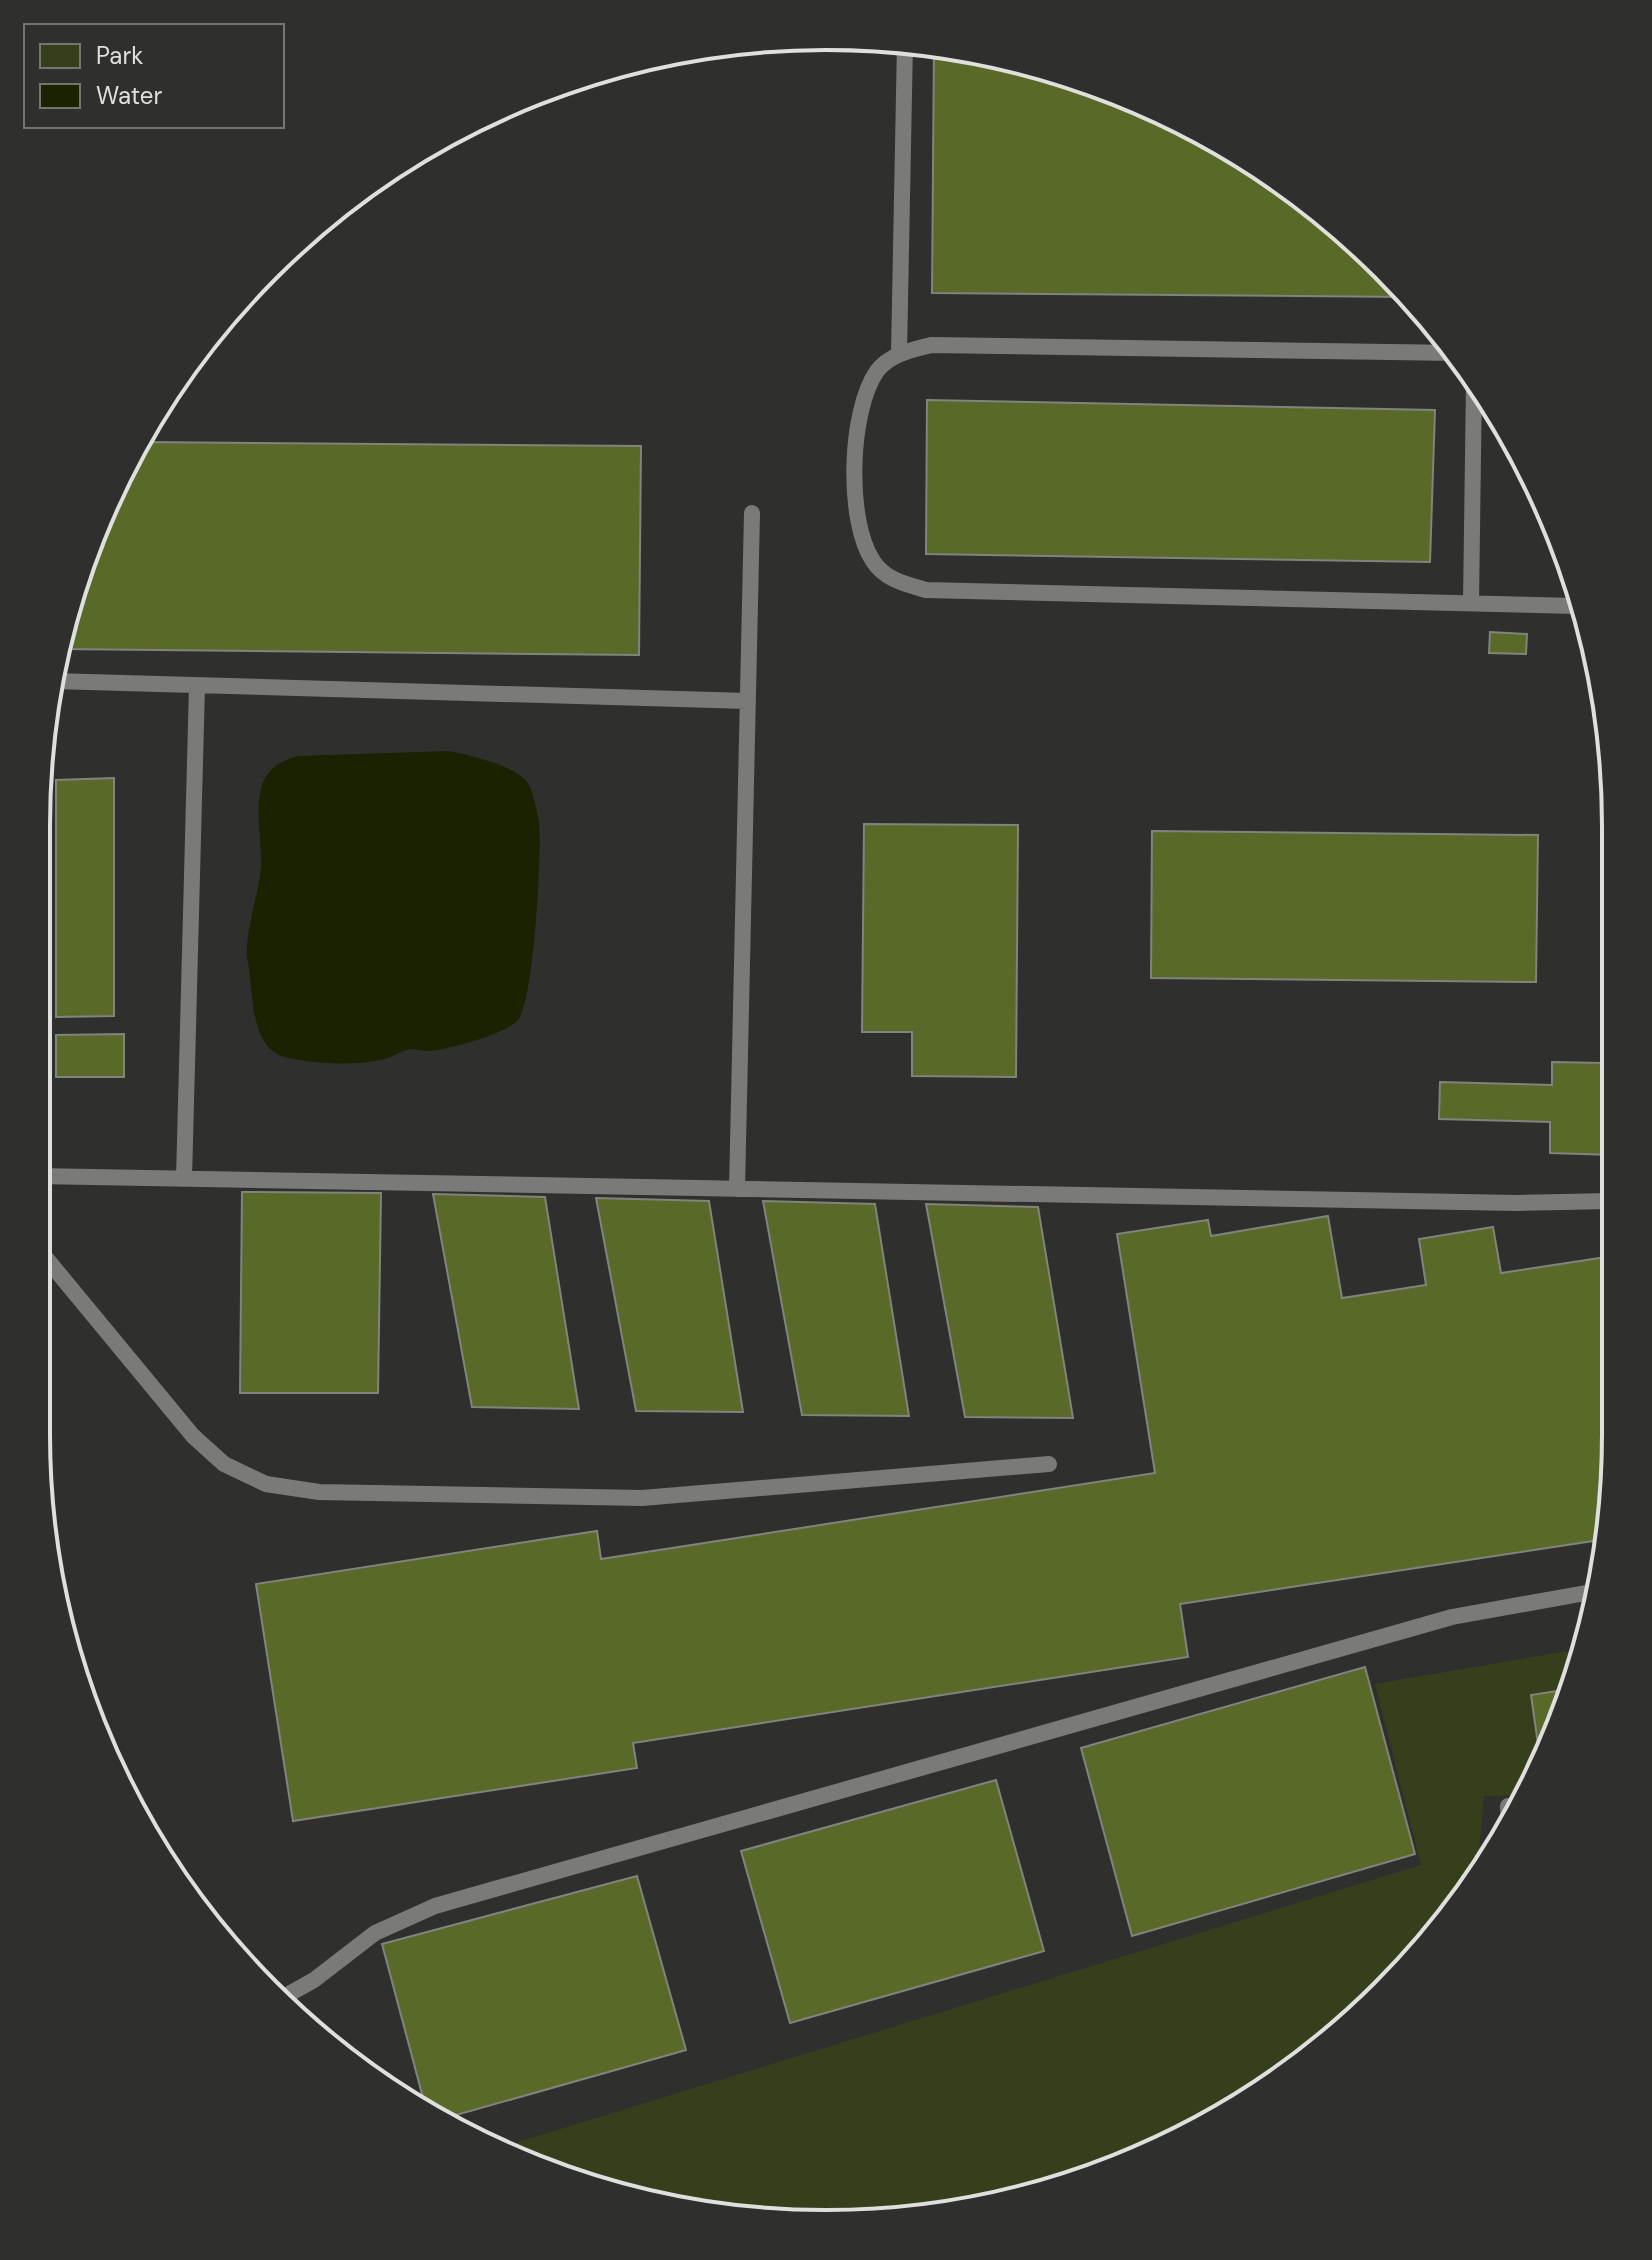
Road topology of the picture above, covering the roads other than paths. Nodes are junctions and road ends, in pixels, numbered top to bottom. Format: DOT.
graph roads {
  1 [pos="905,55"];
  2 [pos="899,353"];
  3 [pos="1441,353"];
  4 [pos="1474,399"];
  5 [pos="752,513"];
  6 [pos="1471,603"];
  7 [pos="1570,606"];
  8 [pos="64,681"];
  9 [pos="197,686"];
  10 [pos="748,701"];
  11 [pos="50,1176"];
  12 [pos="184,1179"];
  13 [pos="737,1189"];
  14 [pos="1602,1201"];
  15 [pos="50,1263"];
  16 [pos="1049,1464"];
  17 [pos="1585,1593"];
  18 [pos="289,1994"];
  1 -- 2 [label="lane"];
  2 -- 3 [label="lane"];
  2 -- 6 [label="lane"];
  4 -- 6 [label="lane"];
  5 -- 10 [label="lane"];
  6 -- 7 [label="lane"];
  8 -- 9 [label="lane"];
  9 -- 10 [label="lane"];
  9 -- 12 [label="lane"];
  10 -- 13 [label="lane"];
  11 -- 12 [label="lane"];
  12 -- 13 [label="lane"];
  13 -- 14 [label="lane"];
  15 -- 16 [label="lane"];
  17 -- 18 [label="lane"];
}
